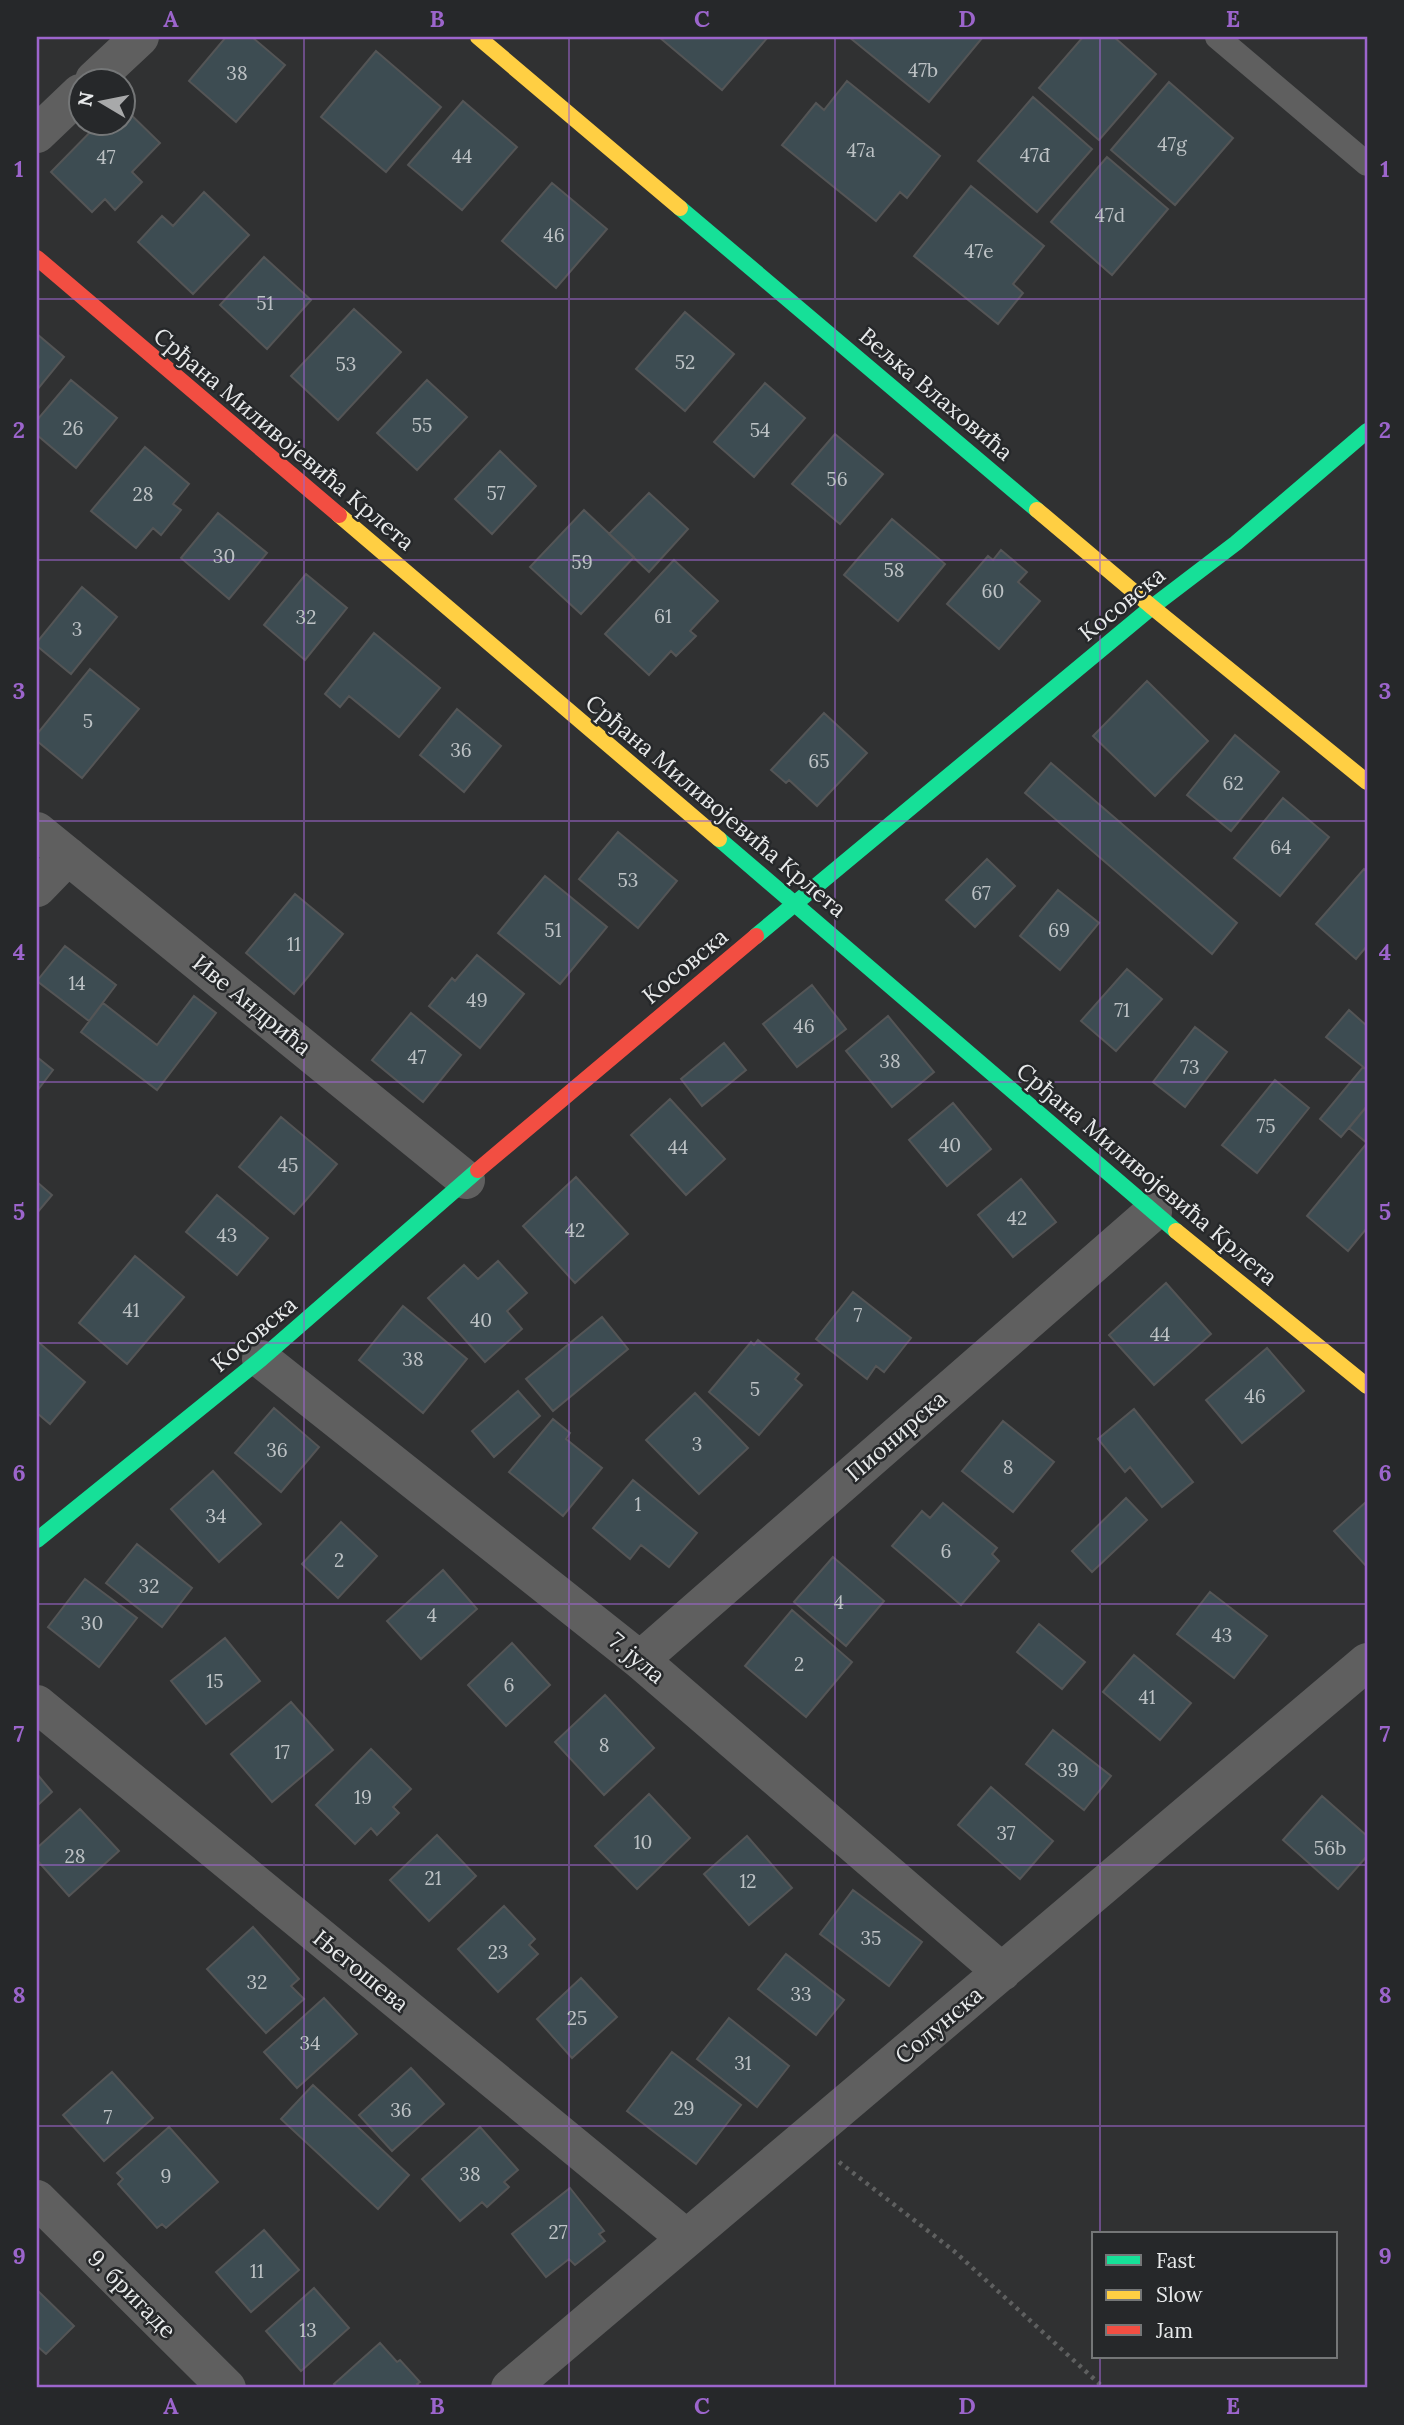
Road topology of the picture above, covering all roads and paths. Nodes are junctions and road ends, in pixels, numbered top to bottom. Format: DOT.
graph roads {
  1 [pos="140,37"];
  2 [pos="478,37"];
  3 [pos="1217,37"];
  4 [pos="108,66"];
  5 [pos="66,106"];
  6 [pos="37,134"];
  7 [pos="1367,164"];
  8 [pos="37,258"];
  9 [pos="1367,431"];
  10 [pos="1152,607"];
  11 [pos="1367,782"];
  12 [pos="37,831"];
  13 [pos="68,856"];
  14 [pos="37,888"];
  15 [pos="795,903"];
  16 [pos="466,1180"];
  17 [pos="1153,1212"];
  18 [pos="261,1359"];
  19 [pos="1367,1386"];
  20 [pos="37,1540"];
  21 [pos="640,1660"];
  22 [pos="1367,1662"];
  23 [pos="37,1704"];
  24 [pos="1002,1972"];
  25 [pos="807,2137"];
  26 [pos="37,2199"];
  27 [pos="686,2238"];
  28 [pos="227,2388"];
  29 [pos="511,2388"];
  30 [pos="1104,2388"];
  1 -- 4 [label="street"];
  2 -- 10 [label="street, Вељка Влаховића"];
  3 -- 7 [label="lane"];
  5 -- 6 [label="street"];
  8 -- 15 [label="street, Срђана Миливојевића Крлета"];
  9 -- 10 [label="street, Косовска"];
  10 -- 11 [label="street, Вељка Влаховића"];
  10 -- 15 [label="street, Косовска"];
  12 -- 13 [label="street, Иве Андрића"];
  13 -- 14 [label="street"];
  13 -- 16 [label="street, Иве Андрића"];
  15 -- 16 [label="street, Косовска"];
  15 -- 17 [label="street, Срђана Миливојевића Крлета"];
  16 -- 18 [label="street, Косовска"];
  17 -- 19 [label="street, Срђана Миливојевића Крлета"];
  17 -- 21 [label="street, Пионирска"];
  18 -- 20 [label="street, Косовска"];
  18 -- 21 [label="street, 7. јула"];
  21 -- 24 [label="street, 7. јула"];
  22 -- 24 [label="street, Солунска"];
  23 -- 27 [label="street, Његошева"];
  24 -- 25 [label="street, Солунска"];
  25 -- 27 [label="street, Солунска"];
  25 -- 30 [label="path"];
  26 -- 28 [label="street, 9. бригаде"];
  27 -- 29 [label="street, Солунска"];
}
